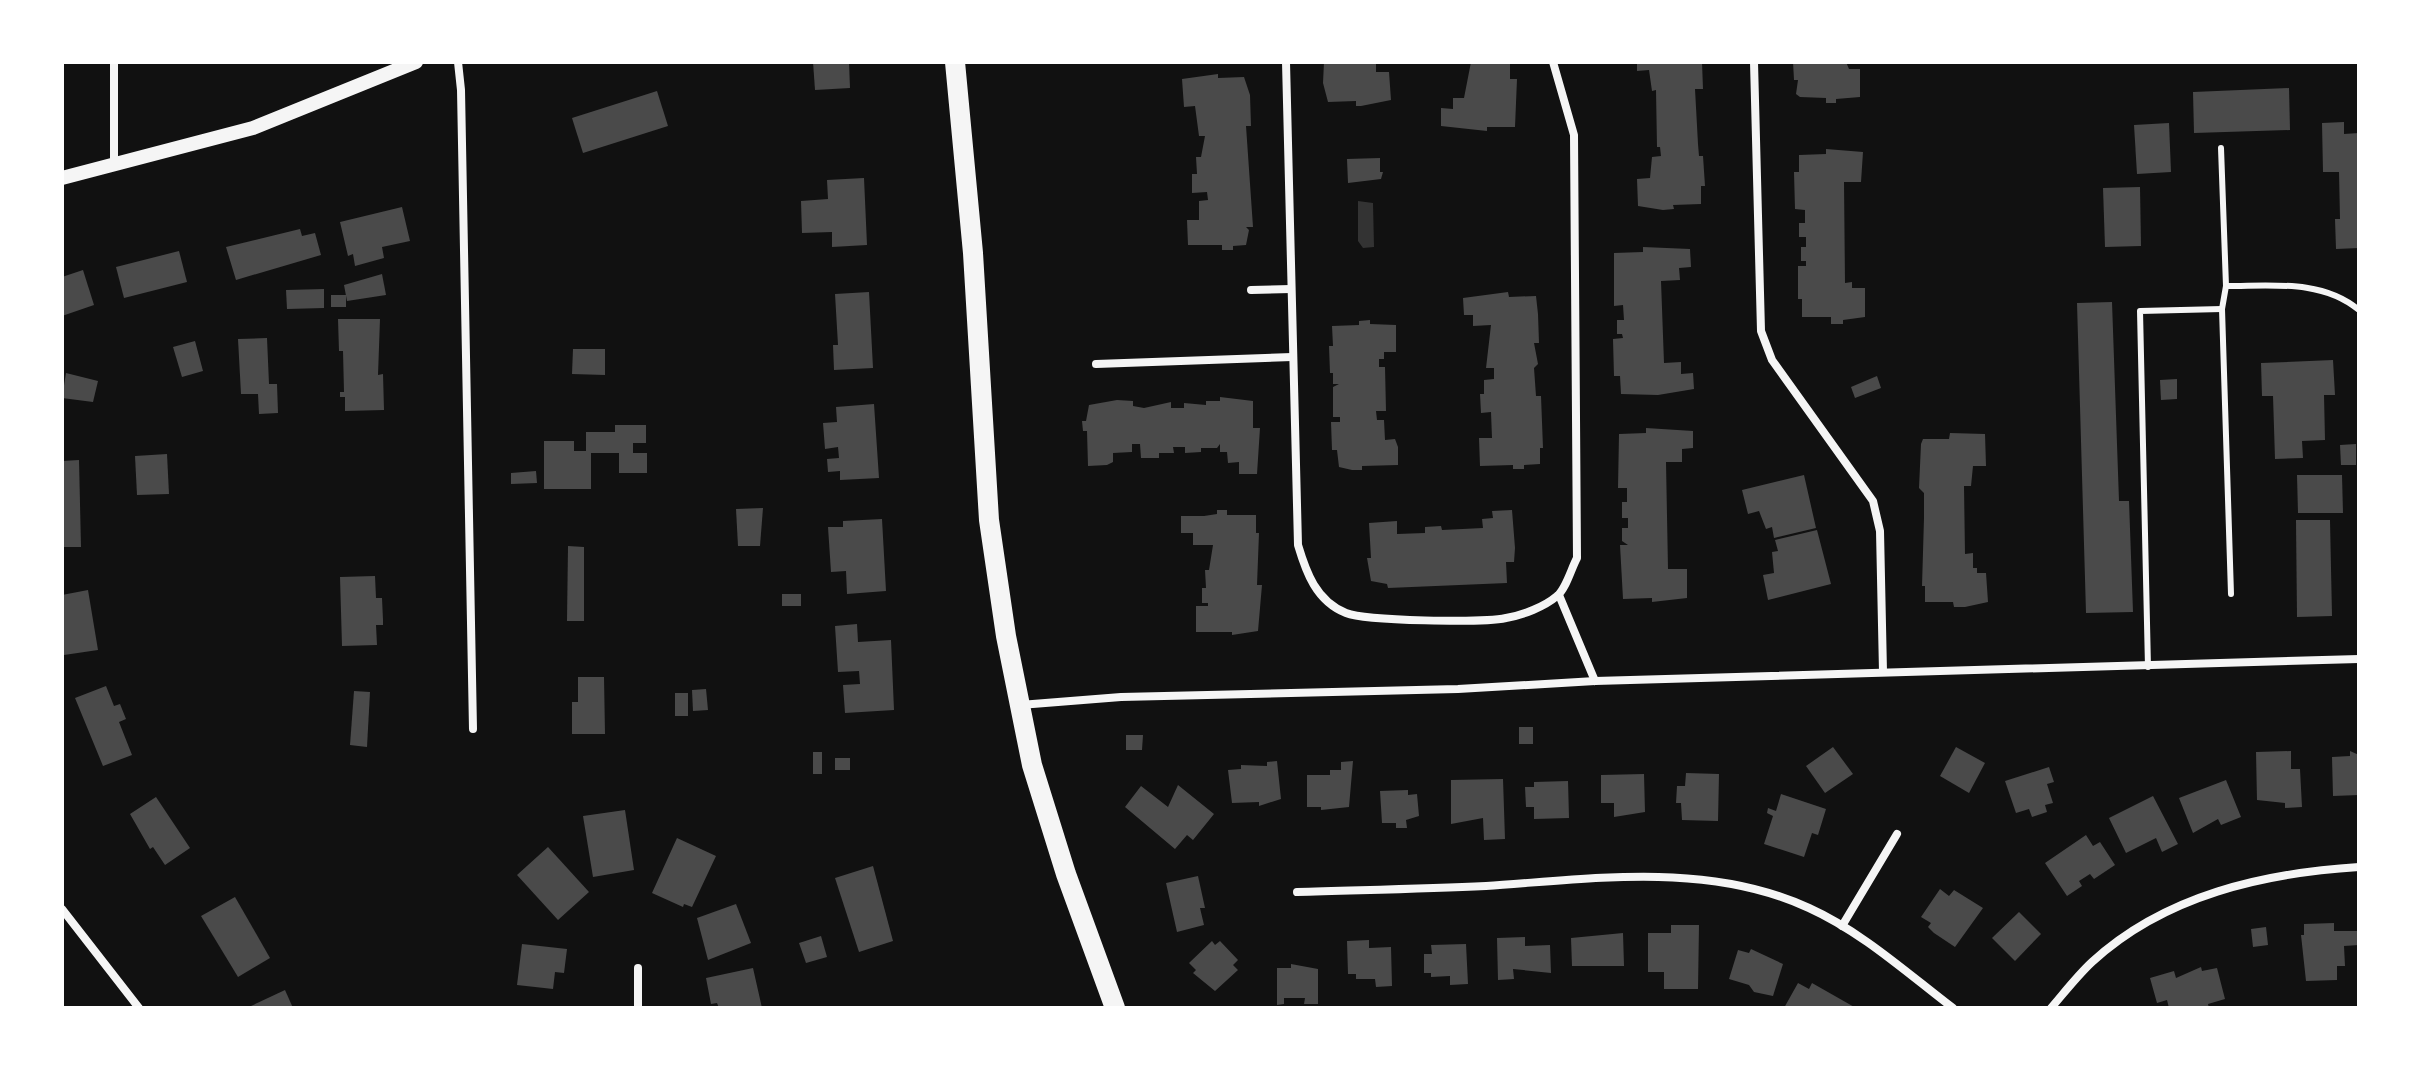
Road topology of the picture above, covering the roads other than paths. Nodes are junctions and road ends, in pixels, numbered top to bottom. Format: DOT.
graph roads {
  1 [pos="114,62"];
  2 [pos="416,62"];
  3 [pos="458,62"];
  4 [pos="955,62"];
  5 [pos="1286,62"];
  6 [pos="1553,62"];
  7 [pos="1754,62"];
  8 [pos="2221,148"];
  9 [pos="114,165"];
  10 [pos="62,178"];
  11 [pos="2226,286"];
  12 [pos="1291,289"];
  13 [pos="1251,290"];
  14 [pos="2222,309"];
  15 [pos="2359,310"];
  16 [pos="1292,357"];
  17 [pos="1096,364"];
  18 [pos="2231,594"];
  19 [pos="1559,595"];
  20 [pos="2359,659"];
  21 [pos="2148,667"];
  22 [pos="1883,672"];
  23 [pos="1595,681"];
  24 [pos="1019,705"];
  25 [pos="473,729"];
  26 [pos="1897,834"];
  27 [pos="2359,867"];
  28 [pos="1297,892"];
  29 [pos="62,909"];
  30 [pos="1842,926"];
  31 [pos="638,968"];
  32 [pos="139,1008"];
  33 [pos="638,1008"];
  34 [pos="1115,1008"];
  35 [pos="1953,1008"];
  36 [pos="2051,1008"];
  1 -- 9 [label="street"];
  2 -- 9 [label="street"];
  3 -- 25 [label="street"];
  4 -- 24 [label="main road"];
  5 -- 12 [label="street"];
  6 -- 19 [label="street"];
  7 -- 22 [label="street"];
  8 -- 11 [label="lane"];
  9 -- 10 [label="street"];
  11 -- 14 [label="lane"];
  11 -- 15 [label="lane"];
  12 -- 13 [label="street"];
  12 -- 16 [label="street"];
  14 -- 18 [label="lane"];
  14 -- 21 [label="lane"];
  16 -- 17 [label="street"];
  16 -- 19 [label="street"];
  19 -- 23 [label="street"];
  20 -- 21 [label="street"];
  21 -- 22 [label="street"];
  22 -- 23 [label="street"];
  23 -- 24 [label="street"];
  24 -- 34 [label="main road"];
  26 -- 30 [label="street"];
  27 -- 36 [label="street"];
  28 -- 30 [label="street"];
  29 -- 32 [label="street"];
  30 -- 35 [label="street"];
  31 -- 33 [label="street"];
}
